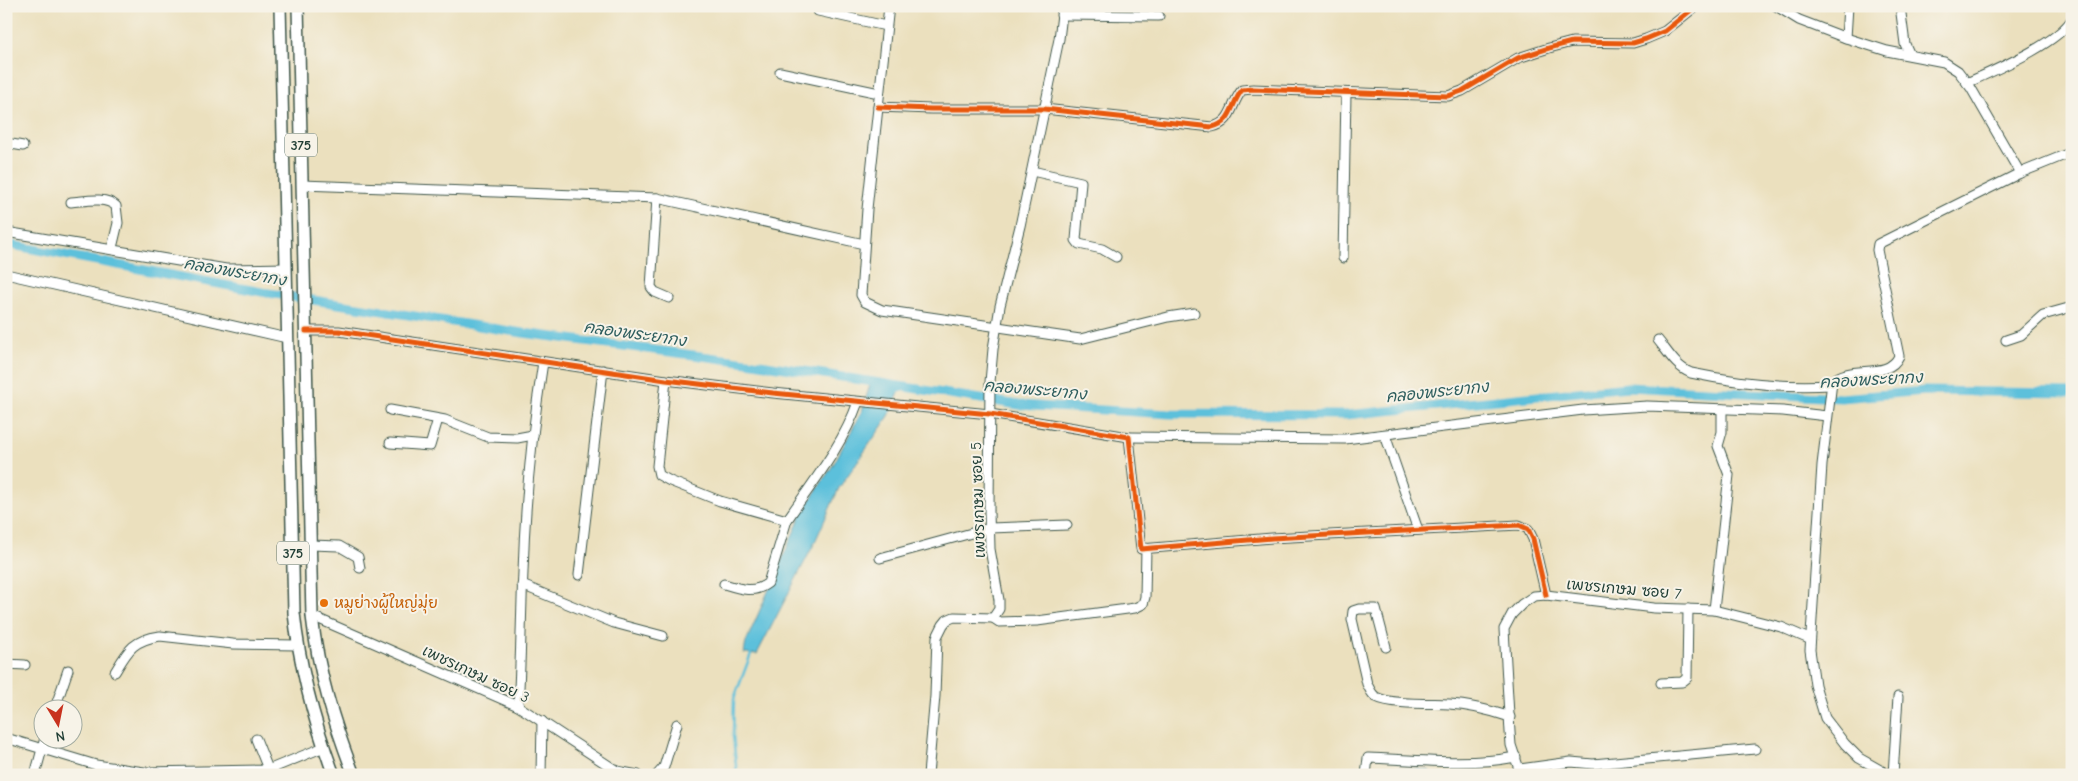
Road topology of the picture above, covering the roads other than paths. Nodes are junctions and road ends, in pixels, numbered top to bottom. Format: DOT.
graph roads {
  1 [pos="280,6"];
  2 [pos="298,6"];
  3 [pos="889,6"];
  4 [pos="1696,6"];
  5 [pos="1776,6"];
  6 [pos="1848,6"];
  7 [pos="1900,6"];
  8 [pos="818,11"];
  9 [pos="1062,11"];
  10 [pos="1159,16"];
  11 [pos="2072,19"];
  12 [pos="886,26"];
  13 [pos="1846,38"];
  14 [pos="1910,55"];
  15 [pos="780,72"];
  16 [pos="1967,83"];
  17 [pos="880,93"];
  18 [pos="1346,93"];
  19 [pos="878,107"];
  20 [pos="1044,109"];
  21 [pos="6,143"];
  22 [pos="23,146"];
  23 [pos="2072,152"];
  24 [pos="1032,171"];
  25 [pos="2020,174"];
  26 [pos="302,185"];
  27 [pos="657,198"];
  28 [pos="71,202"];
  29 [pos="6,232"];
  30 [pos="864,244"];
  31 [pos="112,248"];
  32 [pos="1116,258"];
  33 [pos="1343,258"];
  34 [pos="286,268"];
  35 [pos="6,274"];
  36 [pos="669,298"];
  37 [pos="2072,308"];
  38 [pos="1194,313"];
  39 [pos="998,327"];
  40 [pos="306,329"];
  41 [pos="287,338"];
  42 [pos="1658,340"];
  43 [pos="2006,340"];
  44 [pos="542,362"];
  45 [pos="603,370"];
  46 [pos="666,380"];
  47 [pos="1831,387"];
  48 [pos="859,402"];
  49 [pos="1722,409"];
  50 [pos="390,410"];
  51 [pos="990,412"];
  52 [pos="1828,413"];
  53 [pos="438,419"];
  54 [pos="533,435"];
  55 [pos="1385,435"];
  56 [pos="1129,437"];
  57 [pos="390,443"];
  58 [pos="787,520"];
  59 [pos="1067,525"];
  60 [pos="990,528"];
  61 [pos="1418,530"];
  62 [pos="310,545"];
  63 [pos="1146,548"];
  64 [pos="880,558"];
  65 [pos="360,568"];
  66 [pos="579,575"];
  67 [pos="724,584"];
  68 [pos="522,585"];
  69 [pos="1546,595"];
  70 [pos="1688,609"];
  71 [pos="1714,610"];
  72 [pos="312,616"];
  73 [pos="993,618"];
  74 [pos="664,636"];
  75 [pos="1809,639"];
  76 [pos="297,646"];
  77 [pos="1386,647"];
  78 [pos="6,664"];
  79 [pos="25,665"];
  80 [pos="68,670"];
  81 [pos="115,672"];
  82 [pos="1661,682"];
  83 [pos="1898,697"];
  84 [pos="58,698"];
  85 [pos="518,706"];
  86 [pos="1510,717"];
  87 [pos="542,722"];
  88 [pos="677,724"];
  89 [pos="6,738"];
  90 [pos="256,740"];
  91 [pos="32,745"];
  92 [pos="324,746"];
  93 [pos="41,748"];
  94 [pos="1755,749"];
  95 [pos="1516,757"];
  96 [pos="269,772"];
  97 [pos="1521,772"];
  98 [pos="617,773"];
  99 [pos="35,775"];
  100 [pos="334,775"];
  101 [pos="354,775"];
  102 [pos="541,775"];
  103 [pos="638,775"];
  104 [pos="657,775"];
  105 [pos="928,775"];
  106 [pos="1366,775"];
  107 [pos="1891,775"];
  1 -- 34 [label="main road, 375"];
  2 -- 26 [label="main road, 375"];
  3 -- 12 [label="street"];
  4 -- 18 [label="street"];
  5 -- 13 [label="street"];
  6 -- 13 [label="street"];
  7 -- 14 [label="street"];
  8 -- 12 [label="street"];
  9 -- 10 [label="street"];
  9 -- 20 [label="street, เพชรเกษม ซอย 5"];
  11 -- 16 [label="street"];
  12 -- 17 [label="street"];
  13 -- 14 [label="street"];
  14 -- 16 [label="street"];
  15 -- 17 [label="street"];
  16 -- 25 [label="street"];
  17 -- 19 [label="street"];
  18 -- 20 [label="street"];
  18 -- 33 [label="street"];
  19 -- 20 [label="street"];
  19 -- 30 [label="street"];
  20 -- 24 [label="street, เพชรเกษม ซอย 5"];
  21 -- 22 [label="street"];
  23 -- 25 [label="street"];
  24 -- 32 [label="street"];
  24 -- 39 [label="street, เพชรเกษม ซอย 5"];
  25 -- 47 [label="street"];
  26 -- 27 [label="street"];
  26 -- 40 [label="main road, 375"];
  27 -- 30 [label="street"];
  27 -- 36 [label="street"];
  28 -- 31 [label="street"];
  29 -- 31 [label="street"];
  30 -- 39 [label="street"];
  31 -- 34 [label="street"];
  34 -- 41 [label="main road, 375"];
  35 -- 41 [label="street"];
  37 -- 43 [label="street"];
  38 -- 39 [label="street"];
  39 -- 51 [label="street, เพชรเกษม ซอย 5"];
  40 -- 44 [label="street"];
  40 -- 62 [label="main road, 375"];
  41 -- 76 [label="main road, 375"];
  42 -- 47 [label="street"];
  44 -- 45 [label="street"];
  44 -- 54 [label="street"];
  45 -- 46 [label="street"];
  45 -- 66 [label="street"];
  46 -- 48 [label="street"];
  46 -- 58 [label="street"];
  47 -- 52 [label="street"];
  48 -- 51 [label="street"];
  48 -- 58 [label="street"];
  49 -- 52 [label="street"];
  49 -- 55 [label="street"];
  49 -- 71 [label="street"];
  50 -- 53 [label="street"];
  51 -- 56 [label="street"];
  51 -- 60 [label="street, เพชรเกษม ซอย 5"];
  52 -- 75 [label="street"];
  53 -- 54 [label="street"];
  53 -- 57 [label="street"];
  54 -- 68 [label="street"];
  55 -- 56 [label="street"];
  55 -- 61 [label="street"];
  56 -- 63 [label="street"];
  58 -- 67 [label="street"];
  59 -- 60 [label="street"];
  60 -- 64 [label="street"];
  60 -- 73 [label="street, เพชรเกษม ซอย 5"];
  61 -- 63 [label="street"];
  61 -- 69 [label="street"];
  62 -- 65 [label="street"];
  62 -- 72 [label="main road, 375"];
  63 -- 73 [label="street"];
  68 -- 74 [label="street"];
  68 -- 85 [label="street"];
  69 -- 70 [label="street, เพชรเกษม ซอย 7"];
  69 -- 86 [label="street, เพชรเกษม ซอย 7"];
  70 -- 71 [label="street, เพชรเกษม ซอย 7"];
  70 -- 82 [label="street"];
  71 -- 75 [label="street, เพชรเกษม ซอย 7"];
  72 -- 85 [label="street, เพชรเกษม ซอย 3"];
  72 -- 101 [label="main road, 375"];
  73 -- 105 [label="street"];
  75 -- 107 [label="street"];
  76 -- 81 [label="street"];
  76 -- 92 [label="main road, 375"];
  77 -- 86 [label="street"];
  78 -- 79 [label="street"];
  80 -- 84 [label="street"];
  83 -- 107 [label="street"];
  85 -- 87 [label="street, เพชรเกษม ซอย 3"];
  86 -- 95 [label="street, เพชรเกษม ซอย 7"];
  87 -- 98 [label="street, เพชรเกษม ซอย 3"];
  87 -- 102 [label="street"];
  88 -- 104 [label="street"];
  89 -- 91 [label="street"];
  90 -- 96 [label="street"];
  92 -- 96 [label="street"];
  92 -- 100 [label="main road, 375"];
  93 -- 96 [label="street"];
  93 -- 99 [label="street"];
  94 -- 97 [label="street"];
  95 -- 97 [label="street, เพชรเกษม ซอย 7"];
  95 -- 106 [label="street"];
  98 -- 103 [label="street"];
}
